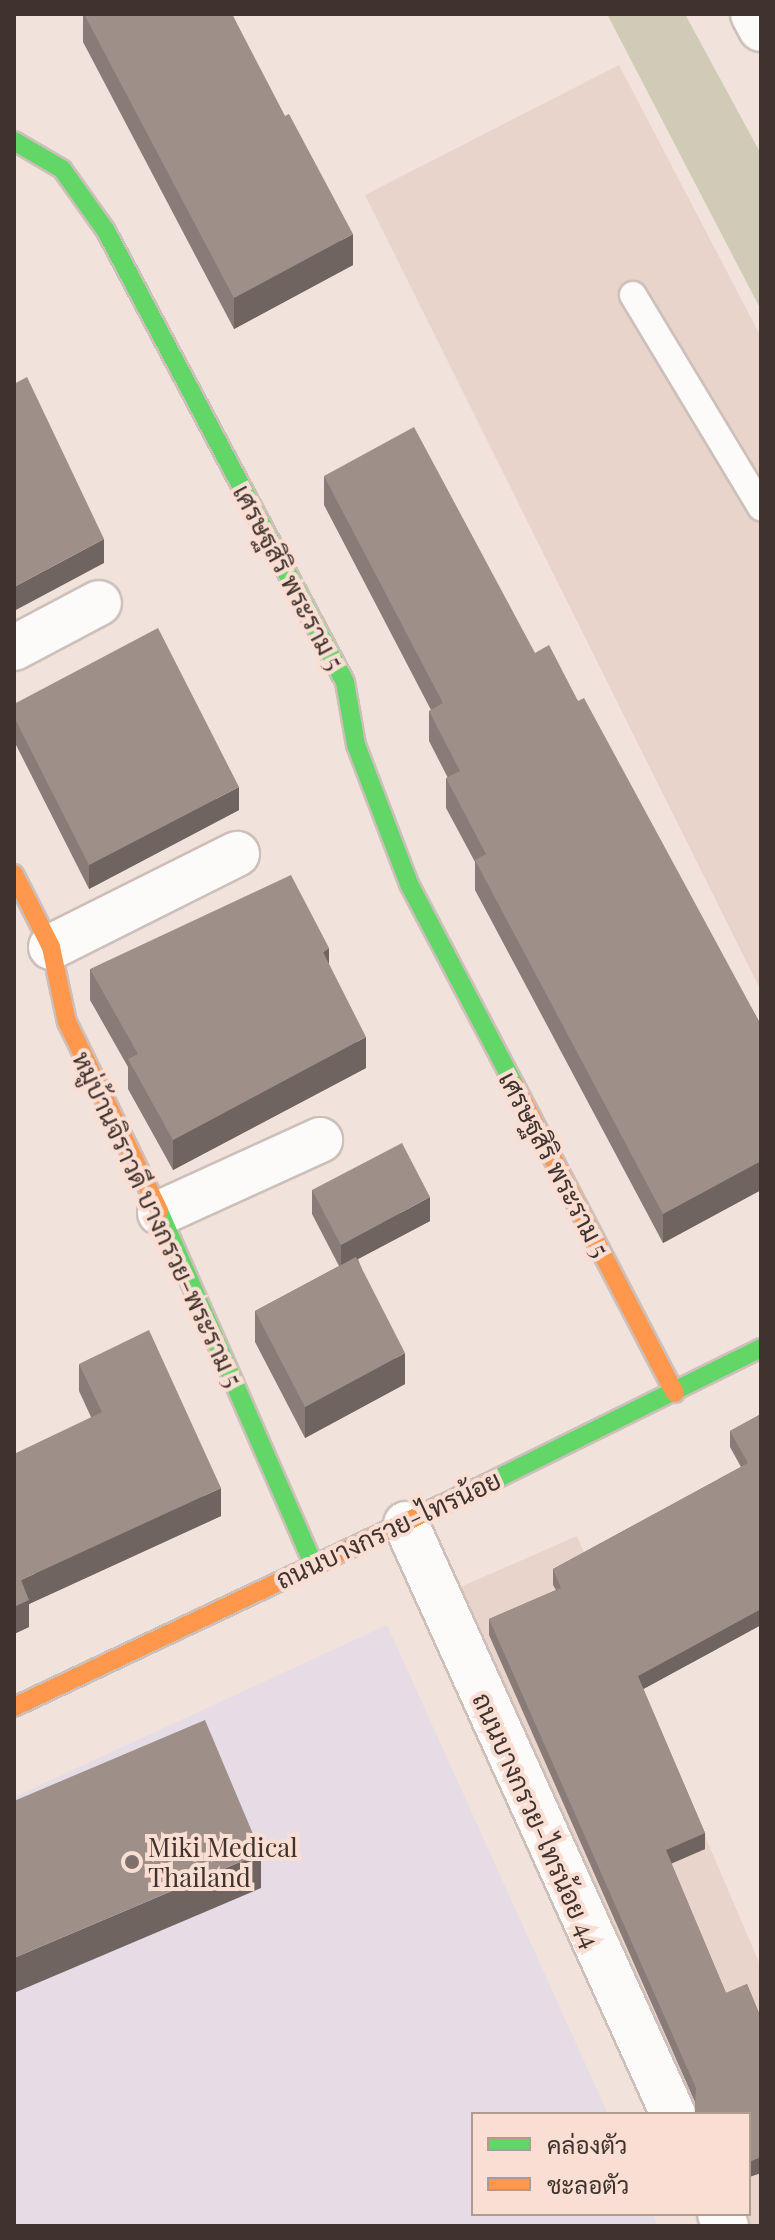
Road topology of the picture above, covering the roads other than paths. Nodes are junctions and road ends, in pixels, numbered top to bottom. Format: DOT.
graph roads {
  1 [pos="753,14"];
  2 [pos="761,29"];
  3 [pos="14,141"];
  4 [pos="633,295"];
  5 [pos="761,507"];
  6 [pos="99,603"];
  7 [pos="14,648"];
  8 [pos="237,854"];
  9 [pos="14,874"];
  10 [pos="51,947"];
  11 [pos="320,1140"];
  12 [pos="160,1213"];
  13 [pos="761,1348"];
  14 [pos="675,1393"];
  15 [pos="406,1524"];
  16 [pos="312,1562"];
  17 [pos="14,1707"];
  18 [pos="672,2112"];
  1 -- 2 [label="street"];
  3 -- 14 [label="street, เศรษฐสิริ พระราม 5"];
  4 -- 5 [label="lane"];
  6 -- 7 [label="street"];
  8 -- 10 [label="street"];
  9 -- 10 [label="street, หมู่บ้านจิราวดี บางกรวย-พระราม 5"];
  10 -- 12 [label="street, หมู่บ้านจิราวดี บางกรวย-พระราม 5"];
  11 -- 12 [label="street"];
  12 -- 16 [label="street, หมู่บ้านจิราวดี บางกรวย-พระราม 5"];
  13 -- 14 [label="street, ถนนบางกรวย-ไทรน้อย"];
  14 -- 15 [label="street, ถนนบางกรวย-ไทรน้อย"];
  15 -- 16 [label="street, ถนนบางกรวย-ไทรน้อย"];
  15 -- 18 [label="street, ถนนบางกรวย-ไทรน้อย 44"];
  16 -- 17 [label="street, ถนนบางกรวย-ไทรน้อย"];
}
